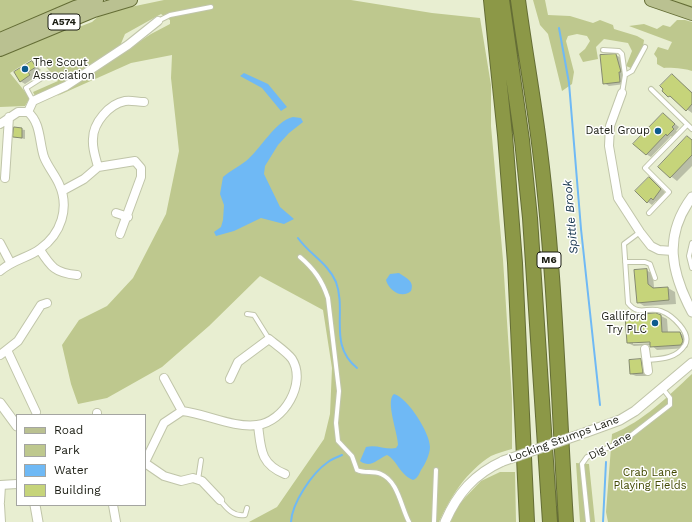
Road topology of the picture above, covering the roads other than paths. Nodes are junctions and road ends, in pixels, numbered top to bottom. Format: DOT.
graph roads {
  1 [pos="97,0"];
  2 [pos="131,0"];
  3 [pos="491,0"];
  4 [pos="502,0"];
  5 [pos="518,0"];
  6 [pos="651,0"];
  7 [pos="211,7"];
  8 [pos="692,14"];
  9 [pos="158,21"];
  10 [pos="0,39"];
  11 [pos="644,47"];
  12 [pos="0,50"];
  13 [pos="603,50"];
  14 [pos="48,74"];
  15 [pos="625,75"];
  16 [pos="650,89"];
  17 [pos="622,93"];
  18 [pos="33,101"];
  19 [pos="144,102"];
  20 [pos="28,112"];
  21 [pos="9,118"];
  22 [pos="0,124"];
  23 [pos="687,125"];
  24 [pos="692,129"];
  25 [pos="140,153"];
  26 [pos="135,161"];
  27 [pos="98,167"];
  28 [pos="6,178"];
  29 [pos="62,190"];
  30 [pos="692,197"];
  31 [pos="116,213"];
  32 [pos="649,213"];
  33 [pos="128,217"];
  34 [pos="640,232"];
  35 [pos="120,234"];
  36 [pos="0,244"];
  37 [pos="692,244"];
  38 [pos="40,250"];
  39 [pos="673,251"];
  40 [pos="300,257"];
  41 [pos="10,262"];
  42 [pos="625,262"];
  43 [pos="692,268"];
  44 [pos="0,271"];
  45 [pos="79,275"];
  46 [pos="655,278"];
  47 [pos="47,303"];
  48 [pos="692,312"];
  49 [pos="247,314"];
  50 [pos="269,338"];
  51 [pos="646,349"];
  52 [pos="3,352"];
  53 [pos="647,360"];
  54 [pos="692,363"];
  55 [pos="648,371"];
  56 [pos="164,378"];
  57 [pos="230,379"];
  58 [pos="663,389"];
  59 [pos="0,403"];
  60 [pos="182,411"];
  61 [pos="36,412"];
  62 [pos="16,425"];
  63 [pos="258,425"];
  64 [pos="146,460"];
  65 [pos="201,460"];
  66 [pos="146,463"];
  67 [pos="436,470"];
  68 [pos="285,474"];
  69 [pos="198,480"];
  70 [pos="16,484"];
  71 [pos="0,485"];
  72 [pos="220,500"];
  73 [pos="0,503"];
  74 [pos="35,506"];
  75 [pos="114,506"];
  76 [pos="247,508"];
  77 [pos="550,521"];
  78 [pos="1,522"];
  79 [pos="38,522"];
  80 [pos="116,522"];
  81 [pos="409,522"];
  82 [pos="434,522"];
  83 [pos="445,522"];
  84 [pos="527,522"];
  85 [pos="566,522"];
  86 [pos="588,522"];
  1 -- 10 [label="main road, A574"];
  2 -- 12 [label="main road, A574"];
  3 -- 84 [label="highway"];
  4 -- 77 [label="highway, M6"];
  5 -- 85 [label="highway, M6"];
  6 -- 8 [label="main road"];
  7 -- 9 [label="lane"];
  9 -- 18 [label="street"];
  11 -- 15 [label="lane"];
  13 -- 15 [label="lane"];
  14 -- 18 [label="lane"];
  15 -- 17 [label="lane"];
  16 -- 23 [label="lane"];
  17 -- 34 [label="street"];
  18 -- 20 [label="street"];
  19 -- 27 [label="street"];
  20 -- 21 [label="street"];
  20 -- 29 [label="street"];
  21 -- 22 [label="street"];
  21 -- 28 [label="street"];
  23 -- 24 [label="lane"];
  23 -- 32 [label="lane"];
  25 -- 26 [label="street"];
  26 -- 27 [label="street"];
  26 -- 33 [label="street"];
  27 -- 29 [label="street"];
  29 -- 38 [label="street"];
  30 -- 39 [label="street"];
  31 -- 33 [label="street"];
  33 -- 35 [label="street"];
  34 -- 39 [label="street"];
  34 -- 42 [label="lane"];
  36 -- 41 [label="street"];
  37 -- 43 [label="lane"];
  38 -- 41 [label="street"];
  38 -- 45 [label="street"];
  39 -- 48 [label="street"];
  40 -- 81 [label="lane"];
  41 -- 44 [label="street"];
  42 -- 46 [label="lane"];
  42 -- 53 [label="lane"];
  47 -- 52 [label="street"];
  49 -- 50 [label="lane"];
  50 -- 57 [label="street"];
  50 -- 63 [label="street"];
  51 -- 53 [label="street"];
  52 -- 61 [label="street"];
  53 -- 55 [label="street"];
  54 -- 58 [label="street, Locking Stumps Lane"];
  56 -- 60 [label="street"];
  58 -- 83 [label="street, Locking Stumps Lane, bridge"];
  58 -- 86 [label="lane, Dig Lane"];
  59 -- 62 [label="street"];
  60 -- 63 [label="street"];
  60 -- 64 [label="street"];
  63 -- 68 [label="street"];
  65 -- 69 [label="lane"];
  66 -- 69 [label="street"];
  67 -- 82 [label="lane"];
  69 -- 72 [label="street"];
  70 -- 71 [label="street"];
  71 -- 73 [label="street"];
  72 -- 76 [label="lane"];
  73 -- 78 [label="street"];
  74 -- 79 [label="street"];
  75 -- 80 [label="street"];
}
